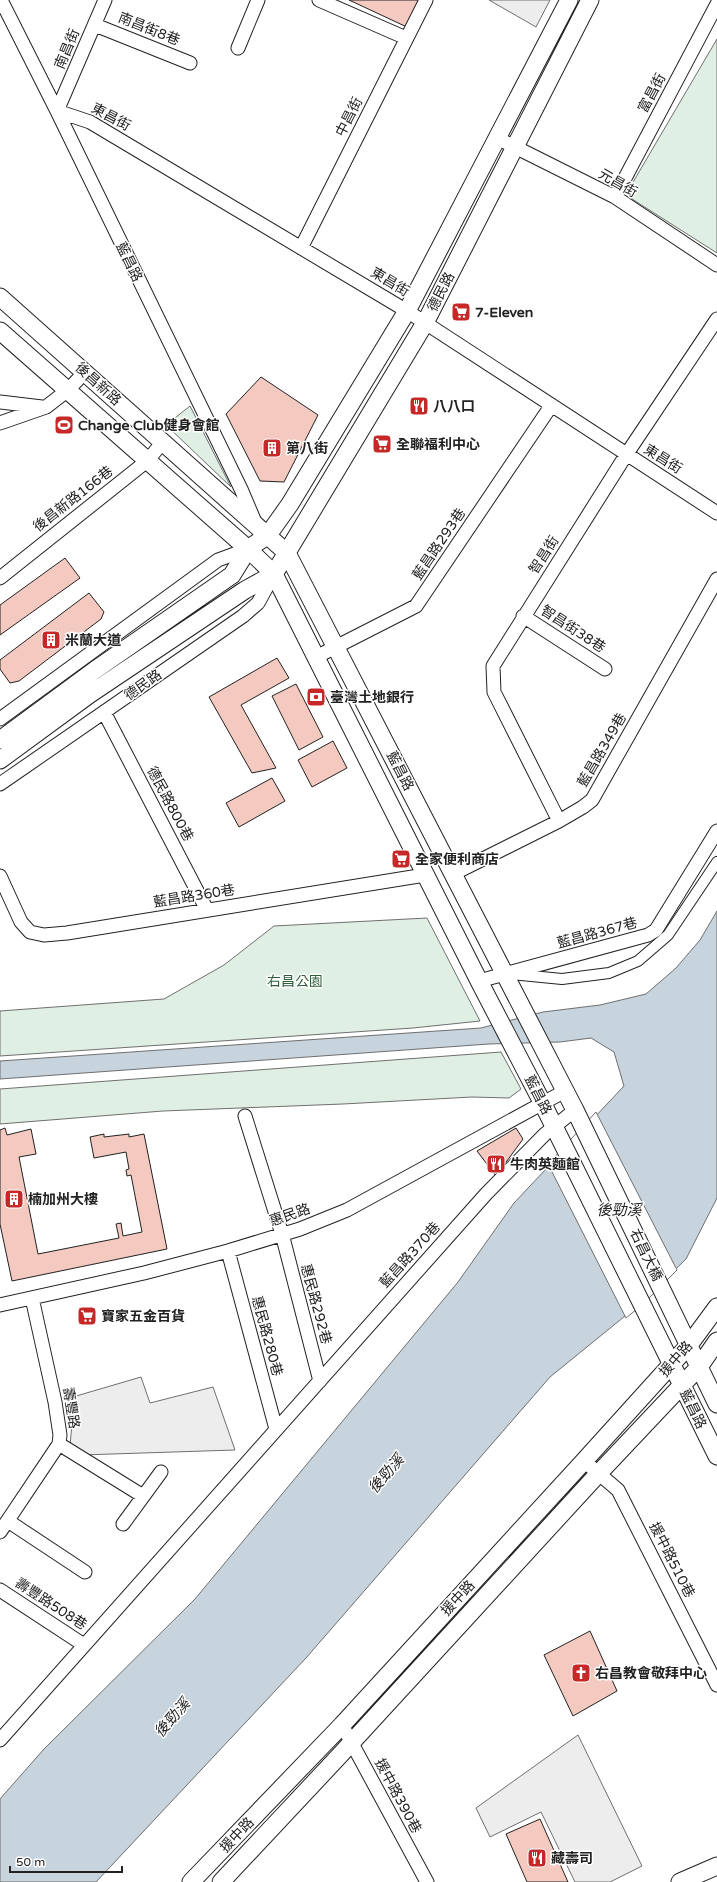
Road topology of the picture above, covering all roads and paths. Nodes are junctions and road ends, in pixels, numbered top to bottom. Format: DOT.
graph roads {
  1 [pos="1,0"];
  2 [pos="105,0"];
  3 [pos="258,0"];
  4 [pos="319,0"];
  5 [pos="426,0"];
  6 [pos="569,0"];
  7 [pos="590,0"];
  8 [pos="717,4"];
  9 [pos="95,24"];
  10 [pos="406,38"];
  11 [pos="238,48"];
  12 [pos="190,63"];
  13 [pos="57,111"];
  14 [pos="497,138"];
  15 [pos="515,147"];
  16 [pos="614,197"];
  17 [pos="301,248"];
  18 [pos="717,265"];
  19 [pos="0,297"];
  20 [pos="407,311"];
  21 [pos="717,320"];
  22 [pos="425,323"];
  23 [pos="0,331"];
  24 [pos="85,372"];
  25 [pos="68,390"];
  26 [pos="0,402"];
  27 [pos="551,406"];
  28 [pos="46,407"];
  29 [pos="0,423"];
  30 [pos="163,442"];
  31 [pos="626,455"];
  32 [pos="147,461"];
  33 [pos="717,513"];
  34 [pos="262,530"];
  35 [pos="248,549"];
  36 [pos="287,553"];
  37 [pos="274,574"];
  38 [pos="0,578"];
  39 [pos="717,579"];
  40 [pos="523,616"];
  41 [pos="336,647"];
  42 [pos="316,657"];
  43 [pos="605,669"];
  44 [pos="104,712"];
  45 [pos="0,719"];
  46 [pos="0,740"];
  47 [pos="0,760"];
  48 [pos="0,784"];
  49 [pos="559,821"];
  50 [pos="717,831"];
  51 [pos="717,862"];
  52 [pos="453,874"];
  53 [pos="425,875"];
  54 [pos="0,876"];
  55 [pos="207,910"];
  56 [pos="505,974"];
  57 [pos="479,981"];
  58 [pos="565,1091"];
  59 [pos="543,1104"];
  60 [pos="245,1116"];
  61 [pos="578,1116"];
  62 [pos="558,1133"];
  63 [pos="282,1234"];
  64 [pos="228,1251"];
  65 [pos="32,1298"];
  66 [pos="669,1302"];
  67 [pos="0,1305"];
  68 [pos="717,1307"];
  69 [pos="648,1317"];
  70 [pos="717,1341"];
  71 [pos="689,1345"];
  72 [pos="671,1365"];
  73 [pos="699,1367"];
  74 [pos="320,1381"];
  75 [pos="681,1385"];
  76 [pos="717,1404"];
  77 [pos="276,1429"];
  78 [pos="59,1444"];
  79 [pos="717,1456"];
  80 [pos="584,1461"];
  81 [pos="161,1472"];
  82 [pos="599,1473"];
  83 [pos="143,1496"];
  84 [pos="123,1524"];
  85 [pos="4,1526"];
  86 [pos="85,1572"];
  87 [pos="0,1590"];
  88 [pos="84,1645"];
  89 [pos="717,1685"];
  90 [pos="342,1725"];
  91 [pos="0,1740"];
  92 [pos="352,1743"];
  93 [pos="717,1866"];
  94 [pos="191,1882"];
  95 [pos="221,1882"];
  96 [pos="426,1882"];
  97 [pos="680,1882"];
  1 -- 13 [label="street, 藍昌路"];
  2 -- 9 [label="street, 南昌街"];
  3 -- 11 [label="street"];
  4 -- 10 [label="street"];
  5 -- 10 [label="street, 中昌街"];
  6 -- 14 [label="street, 德民路"];
  7 -- 15 [label="street, 德民路"];
  8 -- 16 [label="street, 富昌街"];
  9 -- 12 [label="street, 南昌街8巷"];
  9 -- 13 [label="street, 南昌街"];
  10 -- 17 [label="street, 中昌街"];
  13 -- 17 [label="street, 東昌街"];
  13 -- 34 [label="street, 藍昌路"];
  14 -- 15 [label="street, 元昌街"];
  14 -- 20 [label="street, 德民路"];
  15 -- 16 [label="street, 元昌街"];
  15 -- 22 [label="street, 德民路"];
  16 -- 18 [label="street, 元昌街"];
  17 -- 20 [label="street, 東昌街"];
  19 -- 24 [label="street, 後昌新路"];
  20 -- 22 [label="street, 東昌街"];
  20 -- 34 [label="street, 德民路"];
  21 -- 31 [label="street, 智昌街"];
  22 -- 27 [label="street, 東昌街"];
  22 -- 36 [label="street, 德民路"];
  23 -- 25 [label="street, 後昌新路"];
  24 -- 25 [label="street"];
  24 -- 30 [label="street, 後昌新路"];
  25 -- 28 [label="street"];
  25 -- 32 [label="street, 後昌新路"];
  26 -- 28 [label="street"];
  27 -- 31 [label="street, 東昌街"];
  27 -- 41 [label="street, 藍昌路293巷"];
  28 -- 29 [label="street"];
  30 -- 32 [label="street, 後昌新路166巷"];
  30 -- 34 [label="street, 後昌新路"];
  31 -- 33 [label="street, 東昌街"];
  31 -- 40 [label="street, 智昌街"];
  32 -- 35 [label="street, 後昌新路"];
  32 -- 38 [label="street, 後昌新路166巷"];
  34 -- 35 [label="street, 德民路"];
  34 -- 36 [label="street, 藍昌路"];
  35 -- 37 [label="street, 藍昌路"];
  35 -- 45 [label="street, 德民路"];
  35 -- 46 [label="street, 德民路"];
  36 -- 37 [label="street, 德民路"];
  36 -- 41 [label="street, 藍昌路"];
  37 -- 42 [label="street, 藍昌路"];
  37 -- 44 [label="street, 德民路"];
  37 -- 47 [label="street, 德民路"];
  39 -- 49 [label="street, 藍昌路349巷"];
  40 -- 43 [label="street, 智昌街38巷"];
  40 -- 49 [label="street, 智昌街"];
  41 -- 42 [label="street, 藍昌路293巷"];
  41 -- 52 [label="street, 藍昌路"];
  42 -- 53 [label="street, 藍昌路"];
  44 -- 48 [label="street, 德民路"];
  44 -- 55 [label="street, 德民路800巷"];
  49 -- 52 [label="street, 藍昌路349巷"];
  50 -- 56 [label="street, 藍昌路367巷"];
  51 -- 56 [label="street"];
  52 -- 53 [label="street"];
  52 -- 56 [label="street, 藍昌路"];
  53 -- 55 [label="street, 藍昌路360巷"];
  53 -- 57 [label="street, 藍昌路"];
  54 -- 55 [label="street, 藍昌路360巷"];
  56 -- 57 [label="street, 藍昌路367巷"];
  56 -- 58 [label="street, 藍昌路"];
  57 -- 59 [label="street, 藍昌路"];
  58 -- 59 [label="street, 惠民路"];
  58 -- 61 [label="street, 藍昌路"];
  59 -- 62 [label="street, 藍昌路"];
  59 -- 63 [label="street, 惠民路"];
  60 -- 63 [label="street, 惠民路292巷"];
  61 -- 62 [label="street, 藍昌路370巷"];
  61 -- 66 [label="street, 右昌大橋"];
  62 -- 69 [label="street, 右昌大橋"];
  62 -- 74 [label="street, 藍昌路370巷"];
  63 -- 64 [label="street, 惠民路"];
  63 -- 74 [label="street, 惠民路292巷"];
  64 -- 65 [label="street, 惠民路"];
  64 -- 77 [label="street, 惠民路280巷"];
  65 -- 67 [label="street, 惠民路"];
  65 -- 78 [label="street, 壽豐路"];
  66 -- 71 [label="street, 藍昌路"];
  68 -- 71 [label="street, 援中路"];
  69 -- 72 [label="street, 藍昌路"];
  70 -- 73 [label="street, 援中路"];
  71 -- 72 [label="street, 援中路"];
  71 -- 73 [label="street, 藍昌路"];
  72 -- 75 [label="street, 藍昌路"];
  72 -- 80 [label="street, 援中路"];
  73 -- 75 [label="street, 援中路"];
  73 -- 76 [label="street, 藍昌路"];
  74 -- 77 [label="street, 藍昌路370巷"];
  75 -- 79 [label="street, 藍昌路"];
  75 -- 82 [label="street, 援中路"];
  77 -- 88 [label="street, 藍昌路370巷"];
  78 -- 83 [label="street"];
  78 -- 85 [label="street, 壽豐路"];
  80 -- 82 [label="street, 援中路510巷"];
  80 -- 90 [label="street, 援中路"];
  81 -- 83 [label="street"];
  82 -- 89 [label="street, 援中路510巷"];
  82 -- 92 [label="street, 援中路"];
  83 -- 84 [label="street"];
  85 -- 86 [label="street"];
  87 -- 88 [label="street, 壽豐路508巷"];
  88 -- 91 [label="street, 藍昌路370巷"];
  90 -- 92 [label="street, 援中路390巷"];
  90 -- 94 [label="street, 援中路"];
  92 -- 95 [label="street, 援中路"];
  92 -- 96 [label="street, 援中路390巷"];
  93 -- 97 [label="street"];
}
